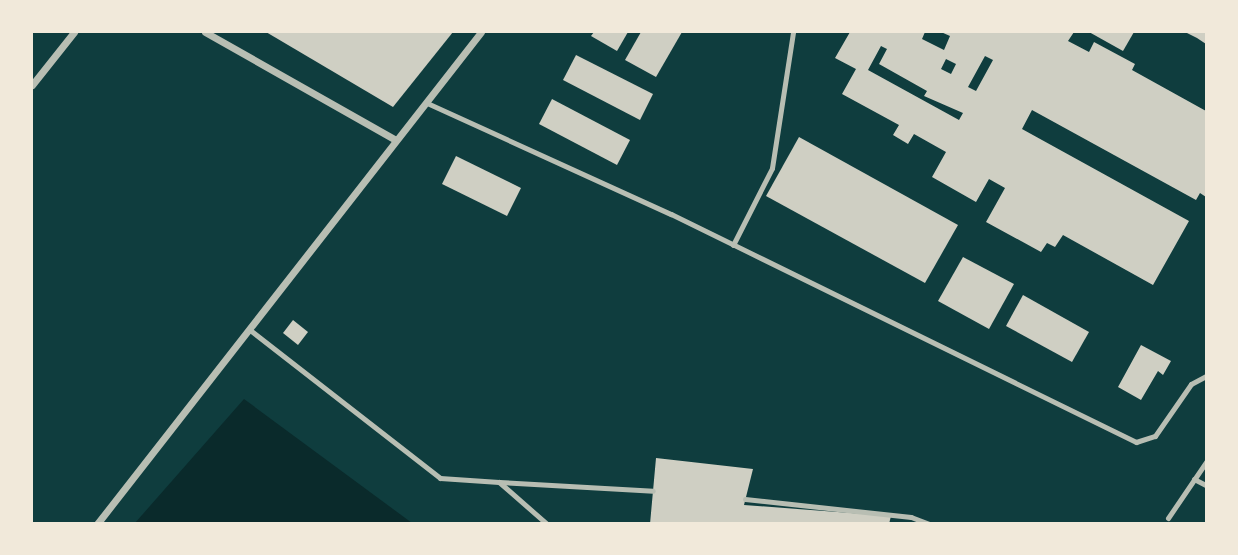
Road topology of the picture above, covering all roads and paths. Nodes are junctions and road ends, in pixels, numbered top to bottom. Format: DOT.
graph roads {
  1 [pos="74,32"];
  2 [pos="205,32"];
  3 [pos="481,32"];
  4 [pos="793,32"];
  5 [pos="32,85"];
  6 [pos="427,103"];
  7 [pos="396,139"];
  8 [pos="733,245"];
  9 [pos="250,330"];
  10 [pos="1206,376"];
  11 [pos="1206,462"];
  12 [pos="1194,479"];
  13 [pos="499,482"];
  14 [pos="1206,485"];
  15 [pos="653,491"];
  16 [pos="745,499"];
  17 [pos="911,517"];
  18 [pos="1168,518"];
  19 [pos="97,523"];
  20 [pos="547,523"];
  21 [pos="908,523"];
  22 [pos="929,523"];
  1 -- 5 [label="street"];
  2 -- 7 [label="street"];
  3 -- 6 [label="street"];
  4 -- 8 [label="lane"];
  6 -- 7 [label="street"];
  6 -- 8 [label="lane"];
  7 -- 9 [label="street"];
  8 -- 10 [label="lane"];
  9 -- 13 [label="lane"];
  9 -- 19 [label="street"];
  11 -- 12 [label="lane"];
  12 -- 14 [label="lane"];
  12 -- 18 [label="lane"];
  13 -- 15 [label="lane"];
  13 -- 20 [label="lane"];
  16 -- 17 [label="lane"];
  17 -- 21 [label="lane"];
  17 -- 22 [label="lane"];
}
